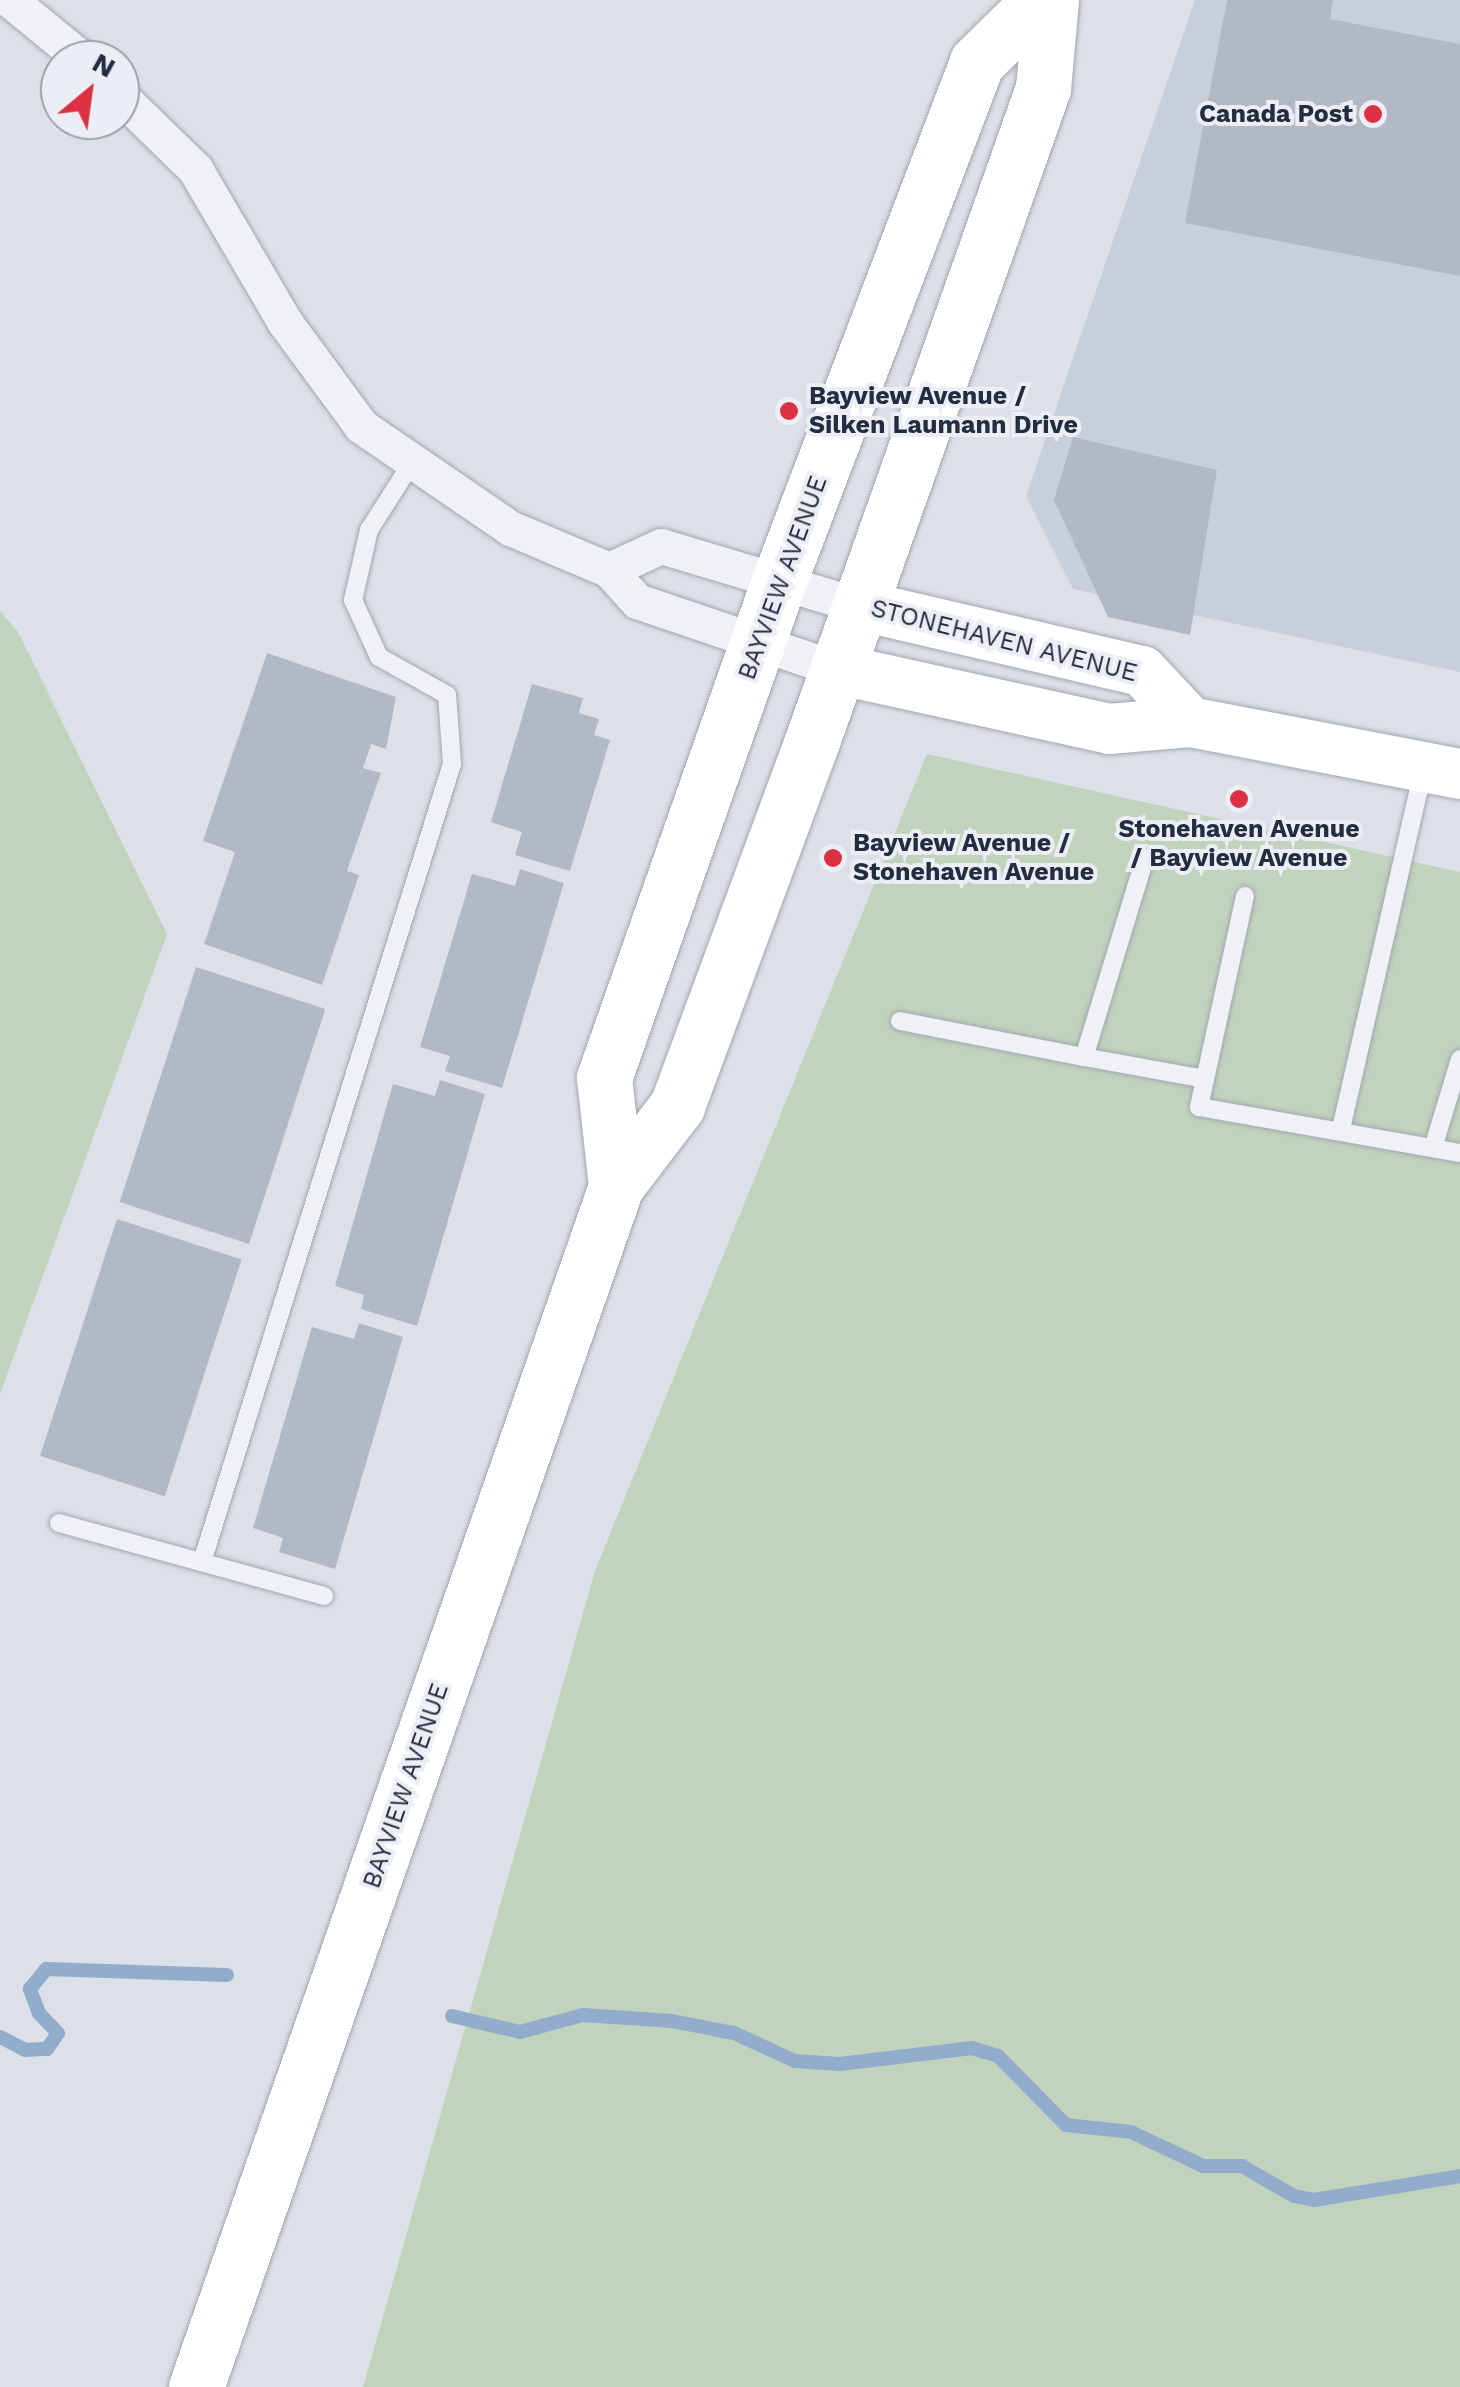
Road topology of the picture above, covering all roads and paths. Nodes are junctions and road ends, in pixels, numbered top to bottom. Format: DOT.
graph roads {
  1 [pos="10,0"];
  2 [pos="1040,0"];
  3 [pos="1051,0"];
  4 [pos="59,40"];
  5 [pos="140,115"];
  6 [pos="411,464"];
  7 [pos="609,570"];
  8 [pos="779,580"];
  9 [pos="858,605"];
  10 [pos="761,643"];
  11 [pos="837,669"];
  12 [pos="1190,722"];
  13 [pos="1448,771"];
  14 [pos="1145,858"];
  15 [pos="1246,896"];
  16 [pos="900,1021"];
  17 [pos="1084,1057"];
  18 [pos="1460,1060"];
  19 [pos="1205,1078"];
  20 [pos="1341,1129"];
  21 [pos="1433,1148"];
  22 [pos="1460,1153"];
  23 [pos="616,1186"];
  24 [pos="59,1522"];
  25 [pos="202,1562"];
  26 [pos="324,1596"];
  27 [pos="196,2387"];
  1 -- 4 [label="street"];
  2 -- 8 [label="main road, BAYVIEW AVENUE"];
  3 -- 9 [label="main road, BAYVIEW AVENUE"];
  5 -- 6 [label="street"];
  6 -- 7 [label="street"];
  6 -- 25 [label="lane"];
  7 -- 8 [label="street"];
  7 -- 10 [label="street"];
  8 -- 9 [label="street"];
  8 -- 10 [label="main road, BAYVIEW AVENUE"];
  9 -- 11 [label="main road, BAYVIEW AVENUE"];
  9 -- 12 [label="street, STONEHAVEN AVENUE"];
  10 -- 11 [label="street"];
  10 -- 23 [label="main road, BAYVIEW AVENUE"];
  11 -- 12 [label="street"];
  11 -- 23 [label="main road, BAYVIEW AVENUE"];
  12 -- 13 [label="street"];
  13 -- 20 [label="lane"];
  14 -- 17 [label="lane"];
  15 -- 19 [label="lane"];
  16 -- 17 [label="lane"];
  17 -- 19 [label="lane"];
  18 -- 21 [label="lane"];
  19 -- 20 [label="lane"];
  20 -- 21 [label="lane"];
  21 -- 22 [label="lane"];
  23 -- 27 [label="main road, BAYVIEW AVENUE"];
  24 -- 25 [label="lane"];
  25 -- 26 [label="lane"];
}
